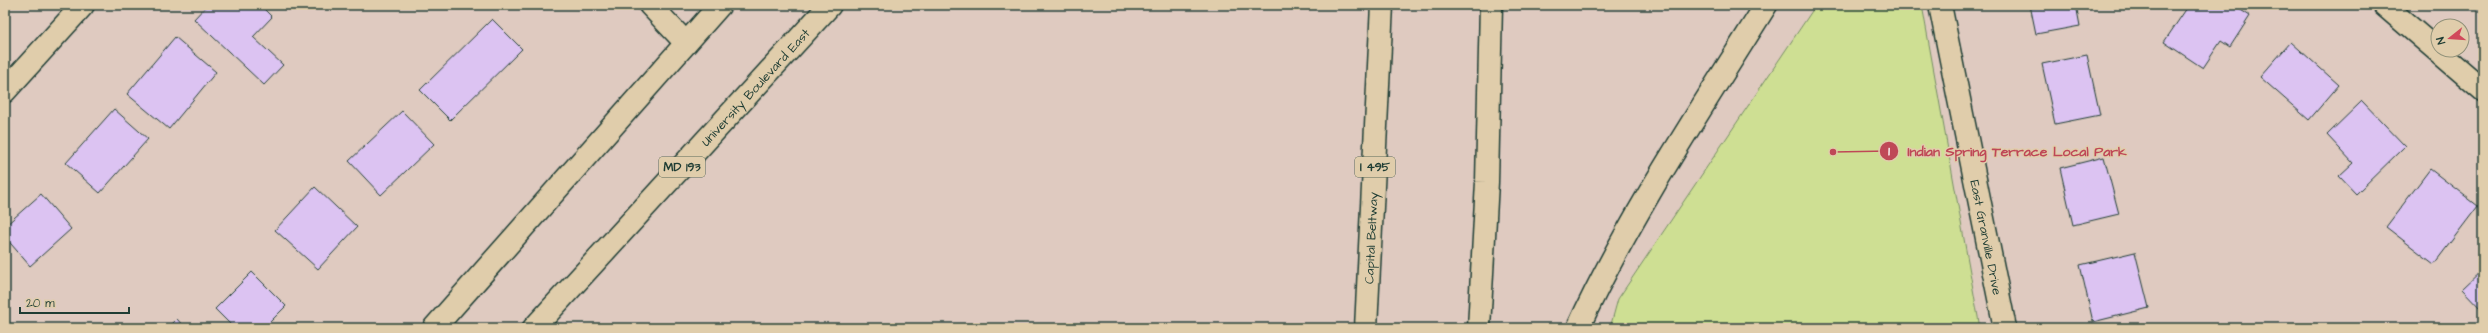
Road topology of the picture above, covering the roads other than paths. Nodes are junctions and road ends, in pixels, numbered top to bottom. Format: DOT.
graph roads {
  1 [pos="83,5"];
  2 [pos="650,5"];
  3 [pos="720,5"];
  4 [pos="830,5"];
  5 [pos="1382,5"];
  6 [pos="1491,5"];
  7 [pos="1766,5"];
  8 [pos="1940,5"];
  9 [pos="2384,5"];
  10 [pos="686,43"];
  11 [pos="2483,90"];
  12 [pos="5,91"];
  13 [pos="434,328"];
  14 [pos="534,328"];
  15 [pos="1366,328"];
  16 [pos="1479,328"];
  17 [pos="1578,328"];
  18 [pos="2005,328"];
  1 -- 12 [label="main road"];
  2 -- 10 [label="main road"];
  3 -- 10 [label="main road"];
  4 -- 14 [label="main road, University Boulevard East / MD 193"];
  5 -- 15 [label="main road, Capital Beltway / I 495"];
  6 -- 16 [label="main road"];
  7 -- 17 [label="main road"];
  8 -- 18 [label="main road, East Granville Drive"];
  9 -- 11 [label="main road"];
  10 -- 13 [label="main road"];
}
